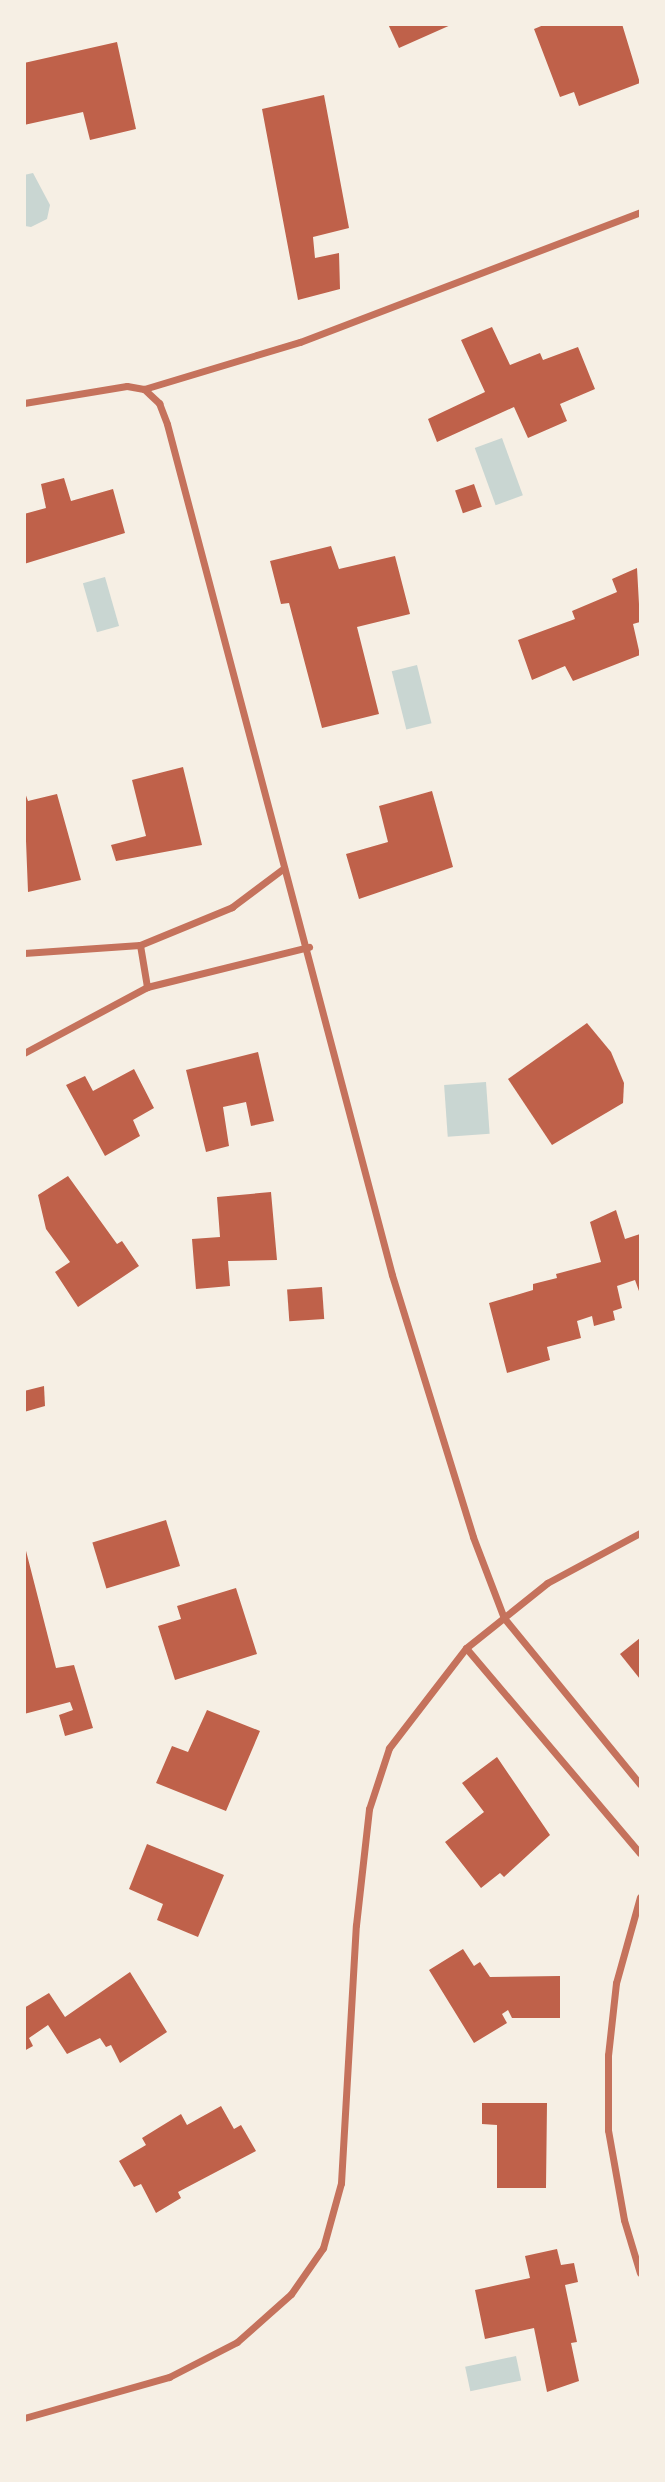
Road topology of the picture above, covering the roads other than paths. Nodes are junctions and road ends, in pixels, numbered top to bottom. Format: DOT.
graph roads {
  1 [pos="640,212"];
  2 [pos="144,389"];
  3 [pos="24,403"];
  4 [pos="284,868"];
  5 [pos="140,945"];
  6 [pos="309,947"];
  7 [pos="24,953"];
  8 [pos="147,987"];
  9 [pos="24,1053"];
  10 [pos="640,1533"];
  11 [pos="504,1618"];
  12 [pos="466,1648"];
  13 [pos="640,1784"];
  14 [pos="640,1853"];
  15 [pos="640,1897"];
  16 [pos="640,2273"];
  17 [pos="24,2418"];
  1 -- 2 [label="street"];
  2 -- 3 [label="street"];
  2 -- 4 [label="street"];
  4 -- 5 [label="street"];
  4 -- 6 [label="street"];
  5 -- 7 [label="street"];
  5 -- 8 [label="street"];
  6 -- 8 [label="street"];
  6 -- 11 [label="street"];
  8 -- 9 [label="street"];
  10 -- 11 [label="street"];
  11 -- 12 [label="street"];
  11 -- 13 [label="street"];
  12 -- 14 [label="street"];
  12 -- 17 [label="street"];
  15 -- 16 [label="street"];
}
